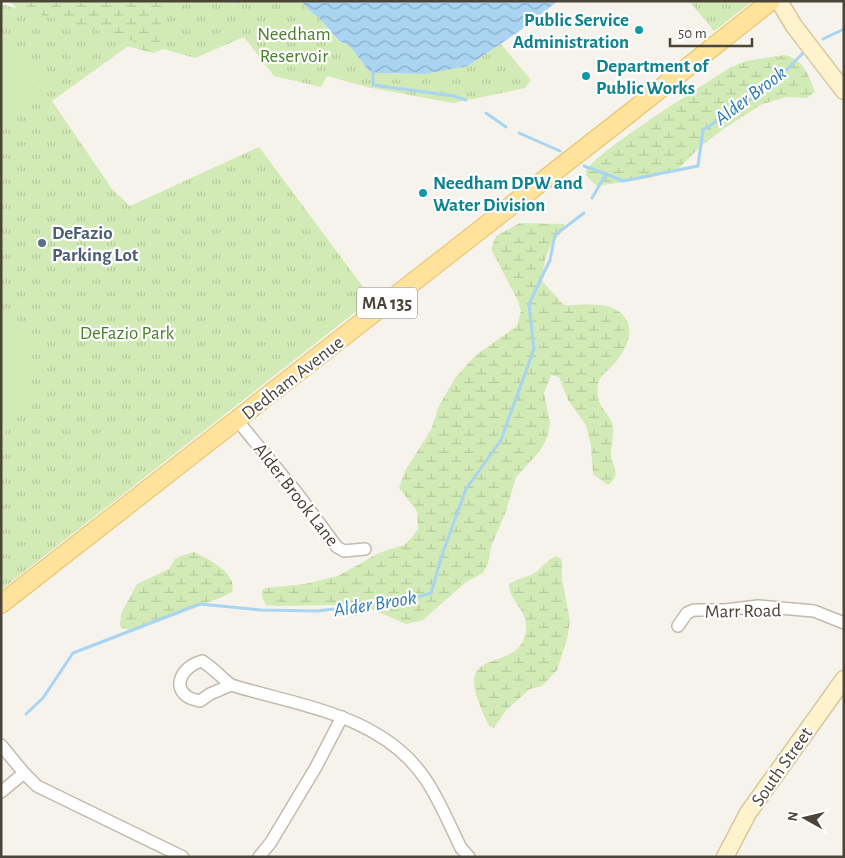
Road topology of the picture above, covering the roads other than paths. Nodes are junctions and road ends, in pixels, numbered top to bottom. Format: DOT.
graph roads {
  1 [pos="771,1"];
  2 [pos="779,1"];
  3 [pos="844,91"];
  4 [pos="237,420"];
  5 [pos="366,549"];
  6 [pos="1,604"];
  7 [pos="844,623"];
  8 [pos="678,626"];
  9 [pos="844,679"];
  10 [pos="231,685"];
  11 [pos="342,717"];
  12 [pos="1,745"];
  13 [pos="24,774"];
  14 [pos="1,792"];
  15 [pos="183,857"];
  16 [pos="259,857"];
  17 [pos="469,857"];
  18 [pos="725,857"];
  1 -- 4 [label="main road, Dedham Avenue / MA 135"];
  2 -- 3 [label="street"];
  4 -- 5 [label="street, Alder Brook Lane"];
  4 -- 6 [label="main road, Dedham Avenue / MA 135"];
  7 -- 8 [label="street, Marr Road"];
  9 -- 18 [label="street, South Street"];
  10 -- 11 [label="street"];
  11 -- 16 [label="street"];
  11 -- 17 [label="street"];
  12 -- 13 [label="street"];
  13 -- 14 [label="street"];
  13 -- 15 [label="street"];
}
